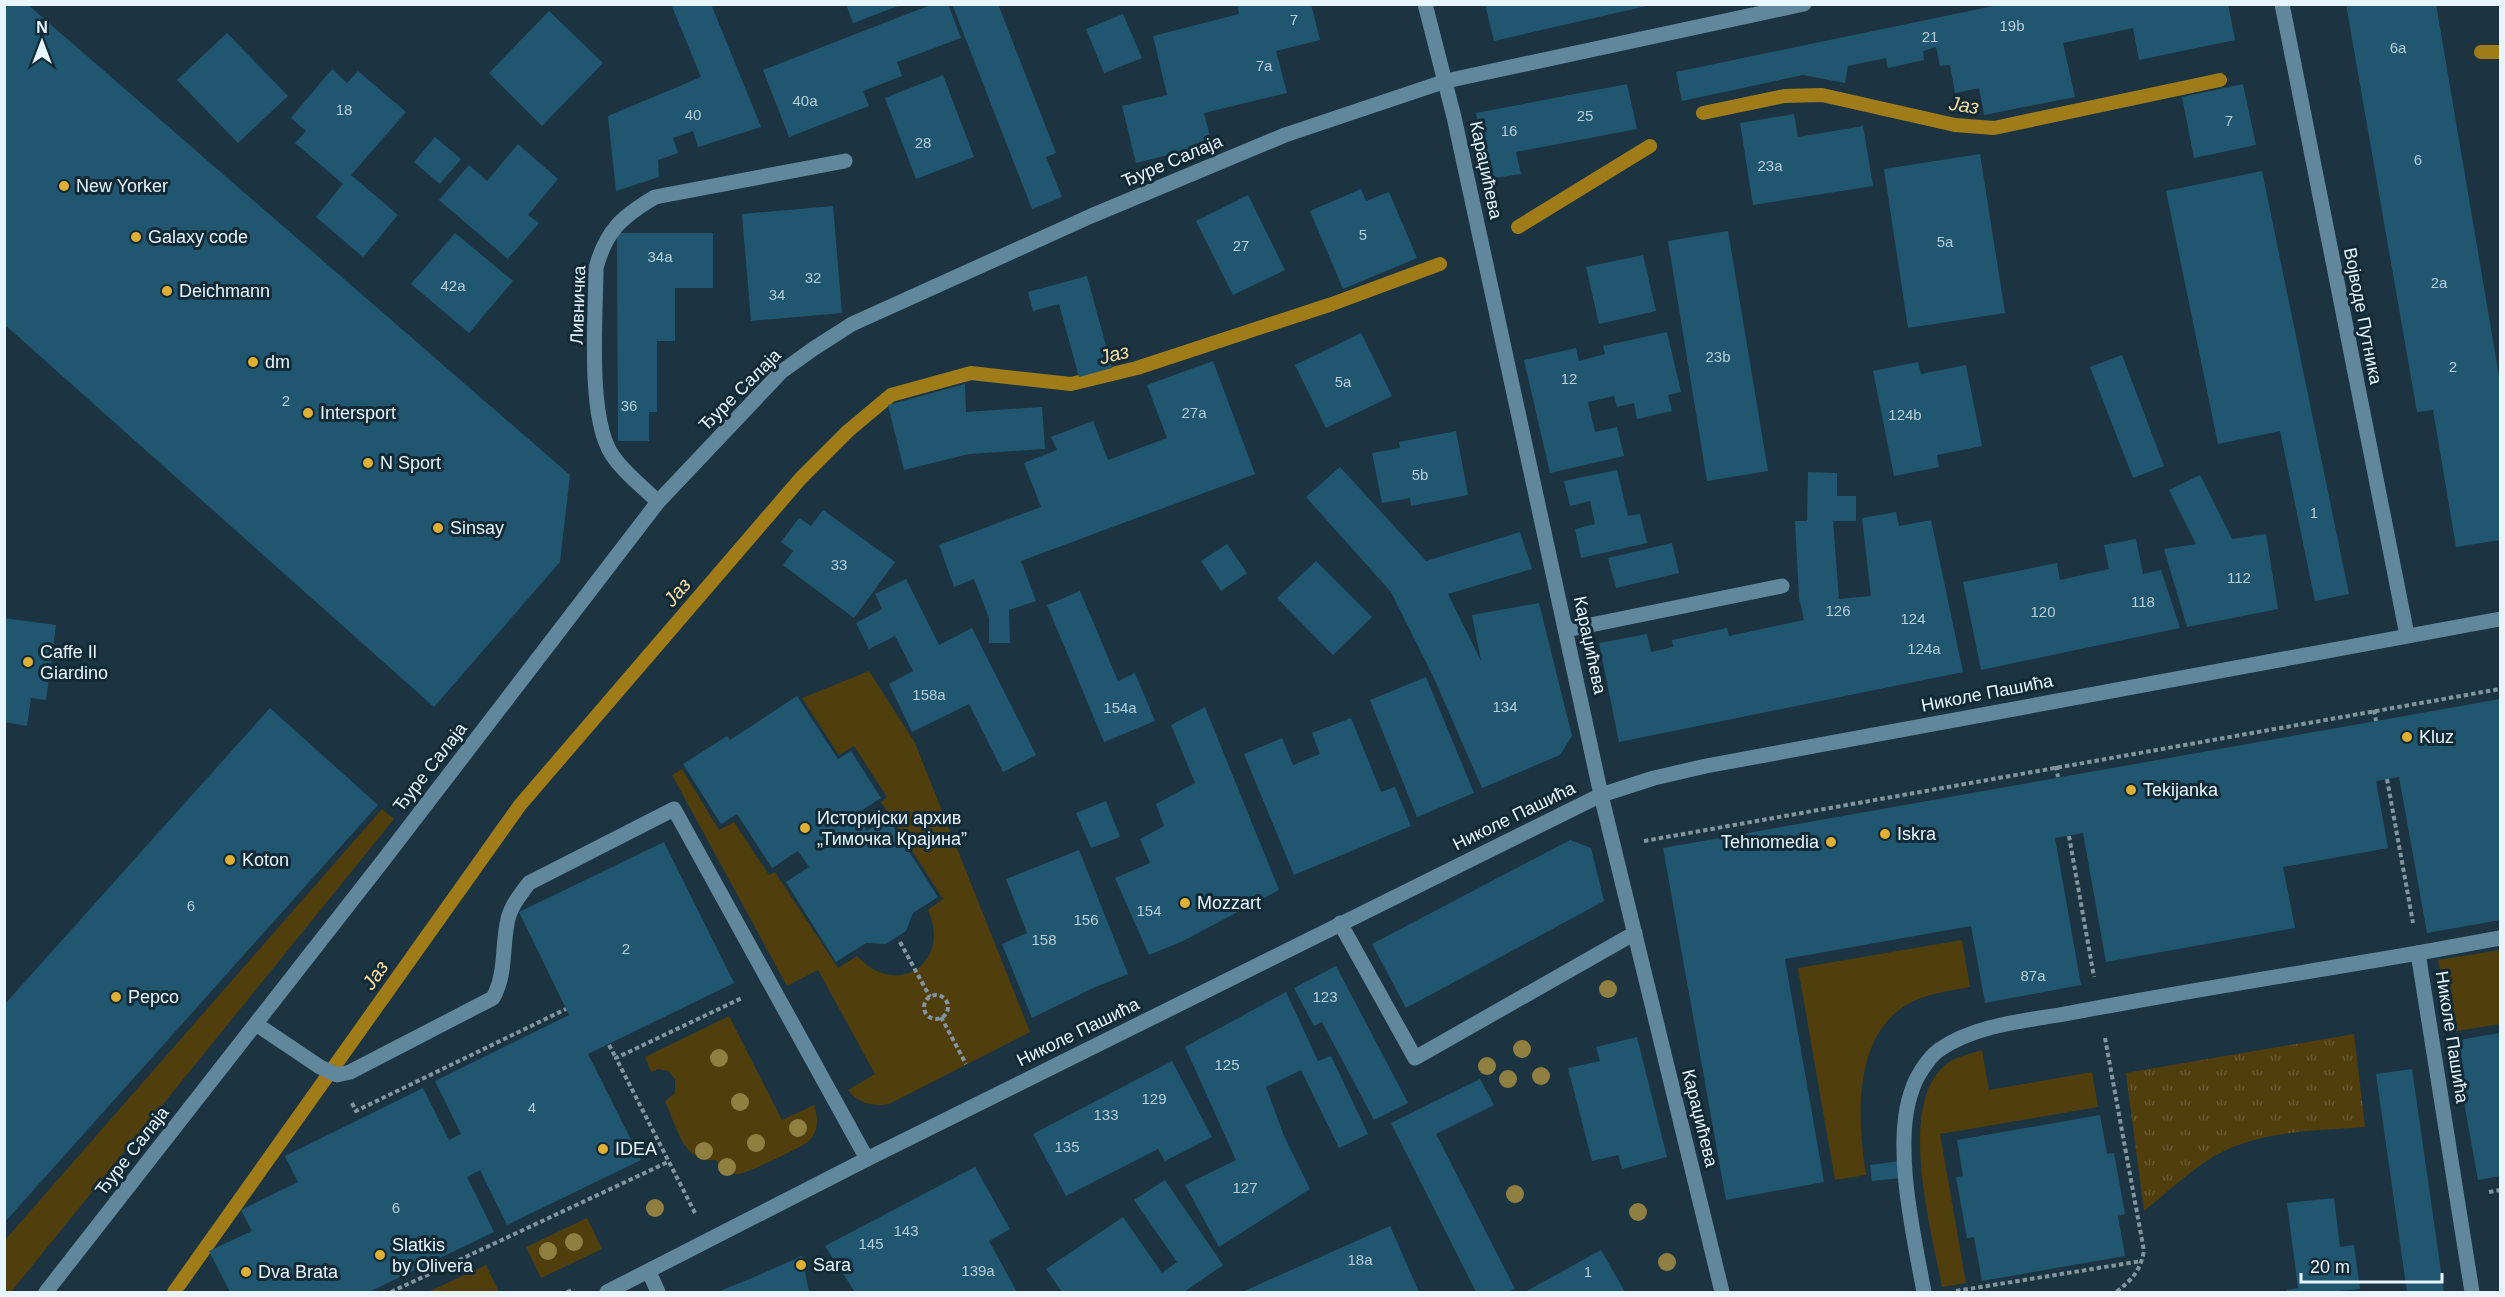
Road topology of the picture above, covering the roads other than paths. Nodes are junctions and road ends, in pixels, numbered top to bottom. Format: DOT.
graph roads {
  1 [pos="1425,4"];
  2 [pos="1804,4"];
  3 [pos="2282,4"];
  4 [pos="1446,81"];
  5 [pos="845,161"];
  6 [pos="658,502"];
  7 [pos="1782,586"];
  8 [pos="2500,620"];
  9 [pos="1566,630"];
  10 [pos="2407,635"];
  11 [pos="1601,795"];
  12 [pos="1340,923"];
  13 [pos="1635,933"];
  14 [pos="2500,938"];
  15 [pos="2418,953"];
  16 [pos="256,1024"];
  17 [pos="867,1159"];
  18 [pos="649,1272"];
  19 [pos="46,1293"];
  20 [pos="607,1293"];
  21 [pos="632,1293"];
  22 [pos="658,1293"];
  23 [pos="1722,1293"];
  24 [pos="1924,1293"];
  25 [pos="2472,1293"];
  1 -- 4 [label="street, Караџићева"];
  2 -- 4 [label="street, Ђуре Салаја"];
  3 -- 10 [label="street, Војводе Путника"];
  4 -- 6 [label="street, Ђуре Салаја"];
  4 -- 9 [label="street, Караџићева"];
  5 -- 6 [label="street, Ливничка"];
  6 -- 16 [label="street, Ђуре Салаја"];
  7 -- 9 [label="street"];
  8 -- 10 [label="street, Николе Пашића"];
  9 -- 11 [label="street, Караџићева"];
  10 -- 11 [label="street, Николе Пашића"];
  11 -- 12 [label="street, Николе Пашића"];
  11 -- 13 [label="street, Караџићева"];
  12 -- 13 [label="street"];
  12 -- 17 [label="street, Николе Пашића"];
  13 -- 23 [label="street, Караџићева"];
  14 -- 15 [label="street"];
  15 -- 24 [label="street, Николе Пашића"];
  15 -- 25 [label="street, Николе Пашића"];
  16 -- 17 [label="street"];
  16 -- 19 [label="street, Ђуре Салаја"];
  17 -- 18 [label="street, Николе Пашића"];
  18 -- 20 [label="street"];
  18 -- 21 [label="street, Николе Пашића"];
  18 -- 22 [label="street"];
}
